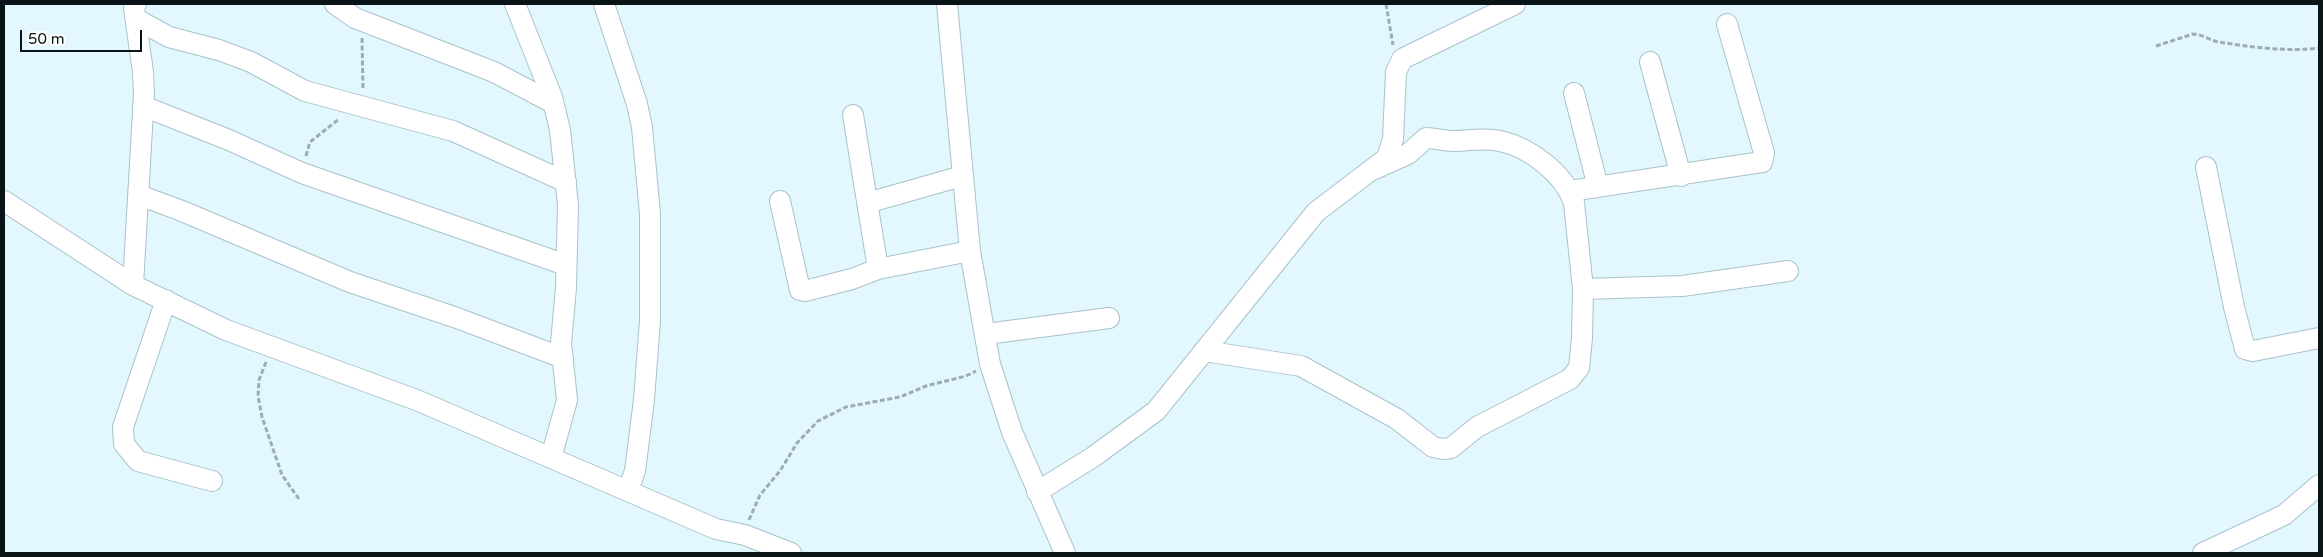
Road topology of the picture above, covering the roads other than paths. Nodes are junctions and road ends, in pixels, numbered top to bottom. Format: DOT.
graph roads {
  1 [pos="335,4"];
  2 [pos="515,4"];
  3 [pos="604,4"];
  4 [pos="946,4"];
  5 [pos="1516,4"];
  6 [pos="136,11"];
  7 [pos="1726,24"];
  8 [pos="1650,62"];
  9 [pos="1574,93"];
  10 [pos="553,103"];
  11 [pos="143,106"];
  12 [pos="853,116"];
  13 [pos="2206,167"];
  14 [pos="1374,169"];
  15 [pos="962,176"];
  16 [pos="1681,176"];
  17 [pos="566,182"];
  18 [pos="1598,187"];
  19 [pos="1570,191"];
  20 [pos="139,195"];
  21 [pos="780,201"];
  22 [pos="4,202"];
  23 [pos="867,203"];
  24 [pos="970,251"];
  25 [pos="566,265"];
  26 [pos="878,269"];
  27 [pos="1788,271"];
  28 [pos="134,285"];
  29 [pos="1583,289"];
  30 [pos="166,300"];
  31 [pos="1109,318"];
  32 [pos="986,334"];
  33 [pos="2319,338"];
  34 [pos="1204,351"];
  35 [pos="563,358"];
  36 [pos="551,458"];
  37 [pos="212,480"];
  38 [pos="2319,485"];
  39 [pos="628,490"];
  40 [pos="1037,492"];
  41 [pos="791,553"];
  42 [pos="1066,553"];
  43 [pos="2203,553"];
  1 -- 10 [label="street"];
  2 -- 10 [label="street"];
  3 -- 39 [label="street"];
  4 -- 15 [label="street"];
  5 -- 14 [label="street"];
  6 -- 11 [label="street"];
  6 -- 17 [label="street"];
  7 -- 16 [label="street"];
  8 -- 16 [label="street"];
  9 -- 18 [label="street"];
  10 -- 17 [label="street"];
  11 -- 20 [label="street"];
  11 -- 25 [label="street"];
  12 -- 23 [label="street"];
  13 -- 33 [label="street"];
  14 -- 19 [label="street"];
  14 -- 34 [label="street"];
  15 -- 23 [label="street"];
  15 -- 24 [label="street"];
  16 -- 18 [label="street"];
  17 -- 25 [label="street"];
  18 -- 19 [label="street"];
  19 -- 29 [label="street"];
  20 -- 28 [label="street"];
  20 -- 35 [label="street"];
  21 -- 26 [label="street"];
  22 -- 28 [label="street"];
  23 -- 26 [label="street"];
  24 -- 26 [label="street"];
  24 -- 32 [label="street"];
  25 -- 35 [label="street"];
  27 -- 29 [label="street"];
  28 -- 30 [label="street"];
  29 -- 34 [label="street"];
  30 -- 36 [label="street"];
  30 -- 37 [label="street"];
  31 -- 32 [label="street"];
  32 -- 40 [label="street"];
  34 -- 40 [label="street"];
  35 -- 36 [label="street"];
  36 -- 39 [label="street"];
  38 -- 43 [label="street"];
  39 -- 41 [label="street"];
  40 -- 42 [label="street"];
}
